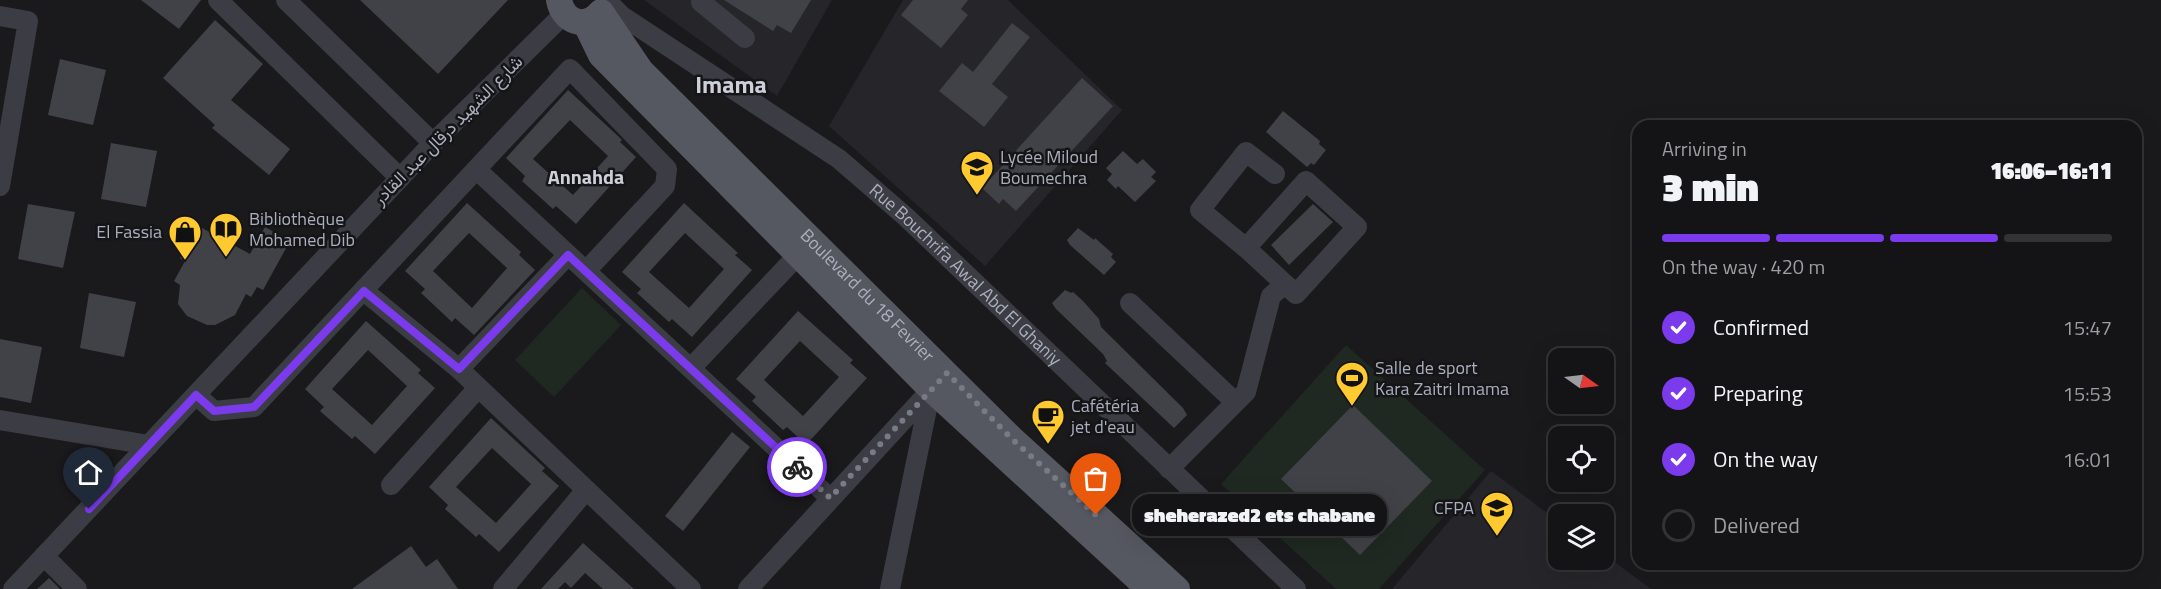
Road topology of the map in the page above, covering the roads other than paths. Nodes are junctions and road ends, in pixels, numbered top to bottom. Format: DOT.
graph roads {
  1 [pos="218,0"];
  2 [pos="286,0"];
  3 [pos="697,6"];
  4 [pos="587,8"];
  5 [pos="0,16"];
  6 [pos="745,38"];
  7 [pos="433,143"];
  8 [pos="477,170"];
  9 [pos="1275,174"];
  10 [pos="400,178"];
  11 [pos="0,186"];
  12 [pos="1246,248"];
  13 [pos="799,254"];
  14 [pos="568,255"];
  15 [pos="586,271"];
  16 [pos="1285,284"];
  17 [pos="364,291"];
  18 [pos="1130,303"];
  19 [pos="691,368"];
  20 [pos="459,369"];
  21 [pos="939,381"];
  22 [pos="478,388"];
  23 [pos="196,395"];
  24 [pos="1235,402"];
  25 [pos="0,420"];
  26 [pos="149,445"];
  27 [pos="1169,469"];
  28 [pos="390,485"];
  29 [pos="586,490"];
  30 [pos="830,498"];
  31 [pos="44,556"];
  32 [pos="13,589"];
  33 [pos="77,589"];
  34 [pos="503,589"];
  35 [pos="691,589"];
  36 [pos="748,589"];
  37 [pos="890,589"];
  38 [pos="1149,589"];
  39 [pos="1177,589"];
  40 [pos="1296,589"];
  1 -- 10 [label="street"];
  2 -- 7 [label="street"];
  3 -- 6 [label="street"];
  4 -- 7 [label="street, شارع الشهيد درقال عبد القادر"];
  4 -- 13 [label="main road, Boulevard du 18 Fevrier"];
  4 -- 21 [label="main road, Boulevard du 18 Fevrier"];
  4 -- 27 [label="street, Rue Bouchrifa Awal Abd El Ghaniy"];
  5 -- 11 [label="street"];
  7 -- 10 [label="street, شارع الشهيد درقال عبد القادر"];
  8 -- 14 [label="street"];
  8 -- 15 [label="street"];
  8 -- 17 [label="street"];
  9 -- 12 [label="street"];
  10 -- 23 [label="street, شارع الشهيد درقال عبد القادر"];
  12 -- 16 [label="street"];
  12 -- 16 [label="street"];
  13 -- 19 [label="street"];
  13 -- 21 [label="main road, Boulevard du 18 Fevrier"];
  14 -- 15 [label="street"];
  14 -- 20 [label="street"];
  15 -- 19 [label="street"];
  16 -- 24 [label="street"];
  17 -- 20 [label="street"];
  17 -- 23 [label="street"];
  18 -- 24 [label="street"];
  19 -- 30 [label="street"];
  20 -- 22 [label="street"];
  21 -- 30 [label="street"];
  21 -- 37 [label="street"];
  21 -- 38 [label="main road, Boulevard du 18 Fevrier"];
  21 -- 39 [label="main road, Boulevard du 18 Fevrier"];
  22 -- 28 [label="street"];
  22 -- 29 [label="street"];
  23 -- 26 [label="street, شارع الشهيد درقال عبد القادر"];
  24 -- 27 [label="street"];
  25 -- 26 [label="street"];
  26 -- 31 [label="street, شارع الشهيد درقال عبد القادر"];
  27 -- 40 [label="street, Rue Bouchrifa Awal Abd El Ghaniy"];
  29 -- 34 [label="street"];
  29 -- 35 [label="street"];
  30 -- 36 [label="street"];
  31 -- 32 [label="street, شارع الشهيد درقال عبد القادر"];
  31 -- 33 [label="street"];
}
